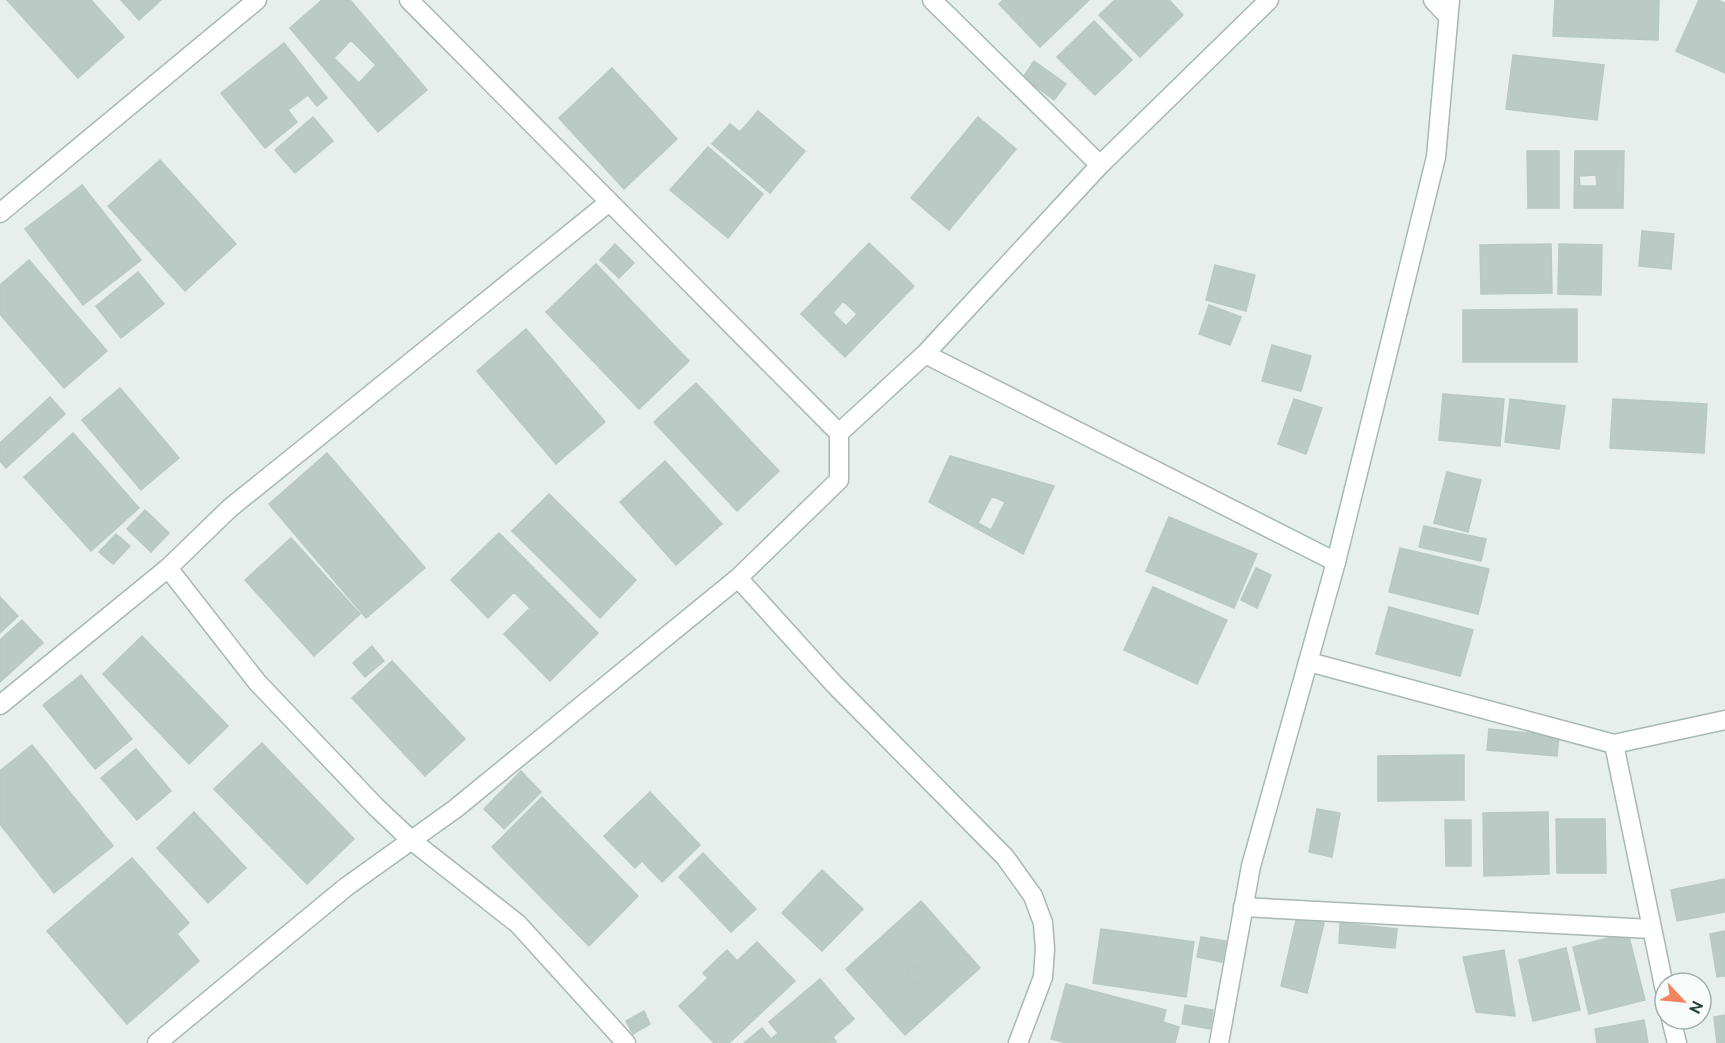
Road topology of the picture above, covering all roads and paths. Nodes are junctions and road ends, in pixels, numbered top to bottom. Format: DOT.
graph roads {
  1 [pos="256,0"];
  2 [pos="409,0"];
  3 [pos="932,0"];
  4 [pos="1269,0"];
  5 [pos="1433,0"];
  6 [pos="1449,8"];
  7 [pos="1100,165"];
  8 [pos="609,203"];
  9 [pos="0,213"];
  10 [pos="925,354"];
  11 [pos="839,433"];
  12 [pos="1336,562"];
  13 [pos="168,568"];
  14 [pos="738,578"];
  15 [pos="1309,662"];
  16 [pos="0,705"];
  17 [pos="1725,720"];
  18 [pos="1614,744"];
  19 [pos="411,840"];
  20 [pos="1243,907"];
  21 [pos="1651,929"];
  22 [pos="1660,971"];
  23 [pos="157,1043"];
  24 [pos="626,1043"];
  25 [pos="1018,1043"];
  26 [pos="1220,1043"];
  1 -- 9 [label="street"];
  2 -- 8 [label="street"];
  3 -- 7 [label="street"];
  4 -- 7 [label="street"];
  5 -- 6 [label="street"];
  6 -- 12 [label="street"];
  7 -- 10 [label="street"];
  8 -- 11 [label="street"];
  8 -- 13 [label="street"];
  10 -- 11 [label="street"];
  10 -- 12 [label="street"];
  11 -- 14 [label="street"];
  12 -- 15 [label="street"];
  13 -- 16 [label="street"];
  13 -- 19 [label="street"];
  14 -- 19 [label="street"];
  14 -- 25 [label="street"];
  15 -- 18 [label="street"];
  15 -- 20 [label="street"];
  17 -- 18 [label="street"];
  18 -- 21 [label="street"];
  19 -- 23 [label="street"];
  19 -- 24 [label="street"];
  20 -- 21 [label="street"];
  20 -- 26 [label="street"];
  21 -- 22 [label="street"];
}
